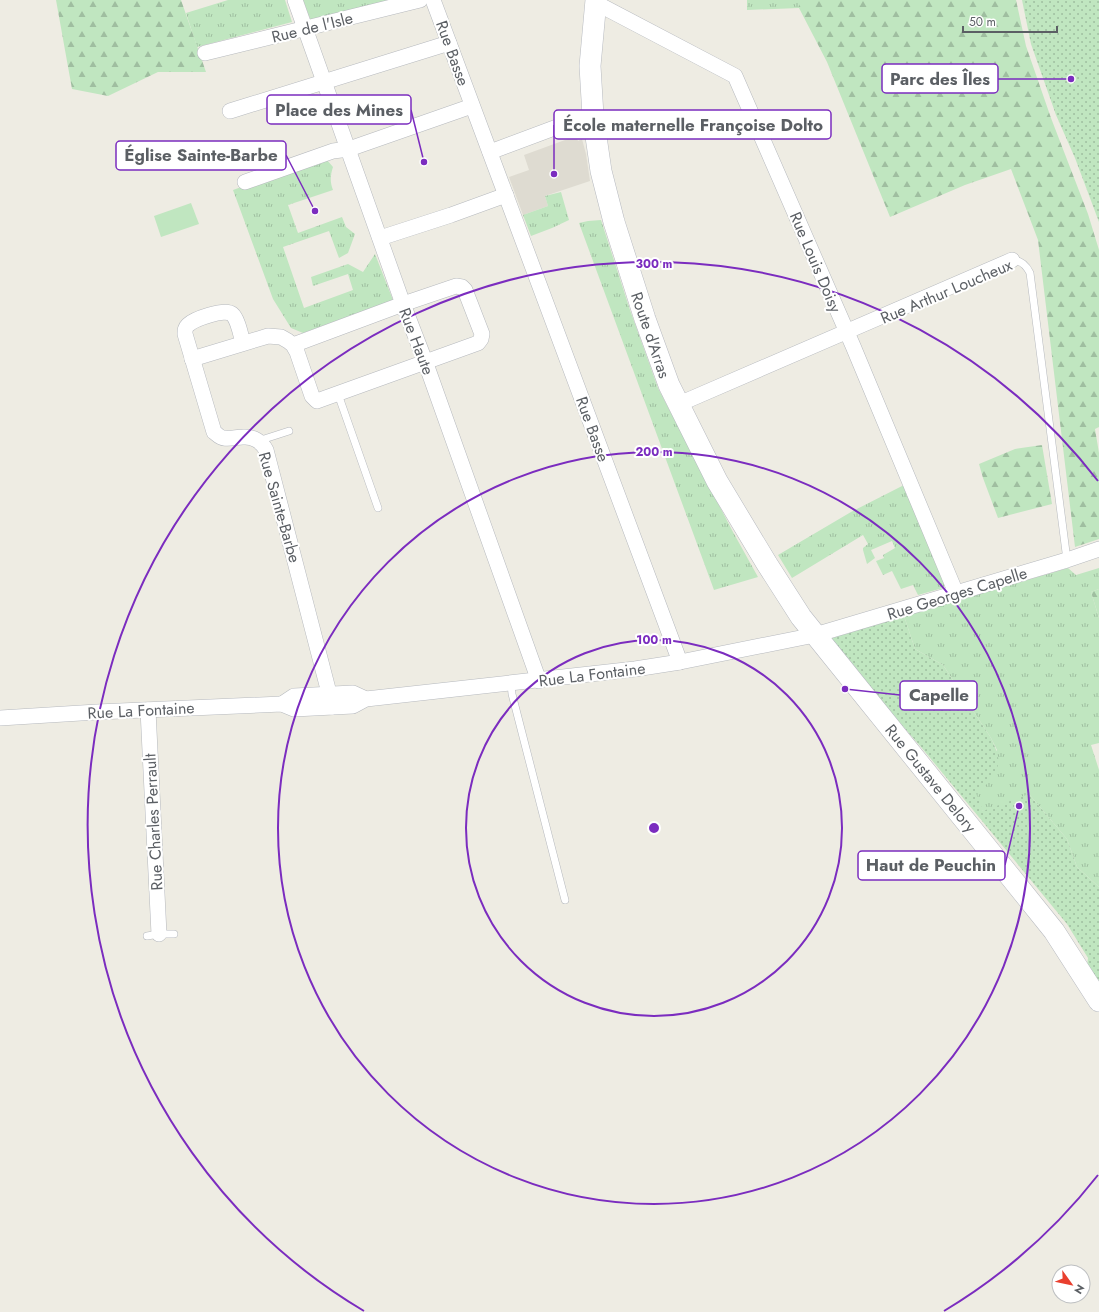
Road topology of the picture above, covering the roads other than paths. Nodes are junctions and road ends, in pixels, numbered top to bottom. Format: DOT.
graph roads {
  1 [pos="295,0"];
  2 [pos="420,0"];
  3 [pos="433,0"];
  4 [pos="596,2"];
  5 [pos="305,29"];
  6 [pos="449,43"];
  7 [pos="205,53"];
  8 [pos="324,82"];
  9 [pos="472,106"];
  10 [pos="230,111"];
  11 [pos="593,116"];
  12 [pos="349,148"];
  13 [pos="490,152"];
  14 [pos="245,182"];
  15 [pos="506,195"];
  16 [pos="380,238"];
  17 [pos="1012,260"];
  18 [pos="403,304"];
  19 [pos="847,332"];
  20 [pos="243,343"];
  21 [pos="293,345"];
  22 [pos="192,359"];
  23 [pos="425,361"];
  24 [pos="338,394"];
  25 [pos="679,404"];
  26 [pos="289,431"];
  27 [pos="258,441"];
  28 [pos="378,508"];
  29 [pos="1099,549"];
  30 [pos="1067,560"];
  31 [pos="956,593"];
  32 [pos="815,635"];
  33 [pos="680,662"];
  34 [pos="539,680"];
  35 [pos="511,684"];
  36 [pos="331,701"];
  37 [pos="148,710"];
  38 [pos="0,718"];
  39 [pos="566,900"];
  40 [pos="174,934"];
  41 [pos="153,935"];
  42 [pos="1099,1001"];
  1 -- 5 [label="street, Rue Haute"];
  2 -- 5 [label="street, Rue de l'Isle"];
  3 -- 6 [label="street, Rue Basse"];
  4 -- 11 [label="main road, Route d'Arras"];
  4 -- 19 [label="street, Rue Louis Doisy"];
  5 -- 7 [label="street, Rue de l'Isle"];
  5 -- 8 [label="street, Rue Haute"];
  6 -- 8 [label="street"];
  6 -- 9 [label="street, Rue Basse"];
  8 -- 10 [label="street"];
  8 -- 12 [label="street, Rue Haute"];
  9 -- 12 [label="street"];
  9 -- 13 [label="street, Rue Basse"];
  11 -- 13 [label="street"];
  11 -- 25 [label="main road, Route d'Arras"];
  12 -- 14 [label="street"];
  12 -- 16 [label="street, Rue Haute"];
  13 -- 15 [label="street, Rue Basse"];
  15 -- 16 [label="street"];
  15 -- 33 [label="street, Rue Basse"];
  16 -- 18 [label="street, Rue Haute"];
  17 -- 19 [label="street, Rue Arthur Loucheux"];
  17 -- 30 [label="lane, Rue Arthur Loucheux"];
  18 -- 21 [label="street"];
  18 -- 23 [label="street, Rue Haute"];
  18 -- 23 [label="street"];
  19 -- 25 [label="street, Rue Arthur Loucheux"];
  19 -- 31 [label="street, Rue Louis Doisy"];
  20 -- 21 [label="street"];
  20 -- 22 [label="street"];
  20 -- 22 [label="street, Rue Sainte-Barbe"];
  21 -- 24 [label="street"];
  22 -- 27 [label="street, Rue Sainte-Barbe"];
  23 -- 24 [label="street"];
  23 -- 34 [label="street, Rue Haute"];
  24 -- 28 [label="lane"];
  25 -- 32 [label="main road, Route d'Arras"];
  26 -- 27 [label="lane"];
  27 -- 36 [label="street, Rue Sainte-Barbe"];
  29 -- 30 [label="street, Rue Georges Capelle"];
  30 -- 31 [label="street, Rue Georges Capelle"];
  31 -- 32 [label="street, Rue Georges Capelle"];
  32 -- 33 [label="street, Rue La Fontaine"];
  32 -- 42 [label="main road, Rue Gustave Delory"];
  33 -- 34 [label="street, Rue La Fontaine"];
  34 -- 35 [label="street, Rue La Fontaine"];
  35 -- 36 [label="street, Rue La Fontaine"];
  35 -- 39 [label="lane"];
  36 -- 37 [label="street, Rue La Fontaine"];
  37 -- 38 [label="street, Rue La Fontaine"];
  37 -- 41 [label="street, Rue Charles Perrault"];
  40 -- 41 [label="lane"];
}
